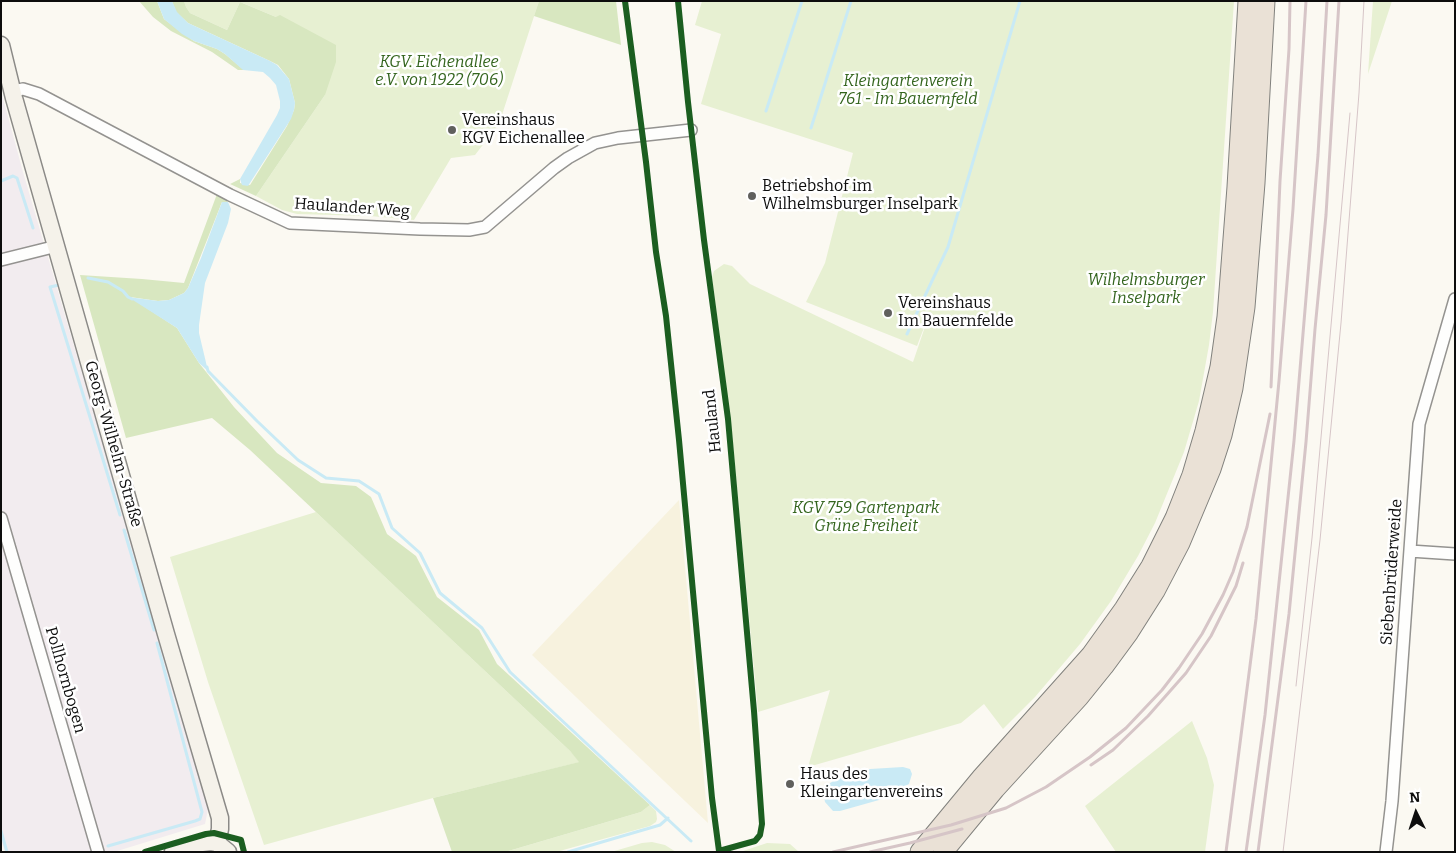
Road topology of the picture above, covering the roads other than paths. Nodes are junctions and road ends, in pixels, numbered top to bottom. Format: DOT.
graph roads {
  1 [pos="1248,1"];
  2 [pos="1265,1"];
  3 [pos="1,45"];
  4 [pos="5,73"];
  5 [pos="13,91"];
  6 [pos="691,130"];
  7 [pos="57,246"];
  8 [pos="1,260"];
  9 [pos="1455,299"];
  10 [pos="1,518"];
  11 [pos="1410,550"];
  12 [pos="1455,554"];
  13 [pos="219,846"];
  14 [pos="98,852"];
  15 [pos="173,852"];
  16 [pos="920,852"];
  17 [pos="943,852"];
  18 [pos="1386,852"];
  1 -- 16 [label="highway"];
  2 -- 17 [label="highway"];
  3 -- 4 [label="main road, Georg-Wilhelm-Straße"];
  4 -- 5 [label="main road, Georg-Wilhelm-Straße"];
  5 -- 6 [label="street, Haulander Weg"];
  5 -- 7 [label="main road, Georg-Wilhelm-Straße"];
  7 -- 8 [label="street"];
  7 -- 13 [label="main road, Georg-Wilhelm-Straße"];
  9 -- 11 [label="street, Siebenbrüderweide"];
  10 -- 14 [label="street, Pollhornbogen"];
  11 -- 12 [label="street"];
  11 -- 18 [label="street, Siebenbrüderweide"];
  13 -- 15 [label="main road"];
}
